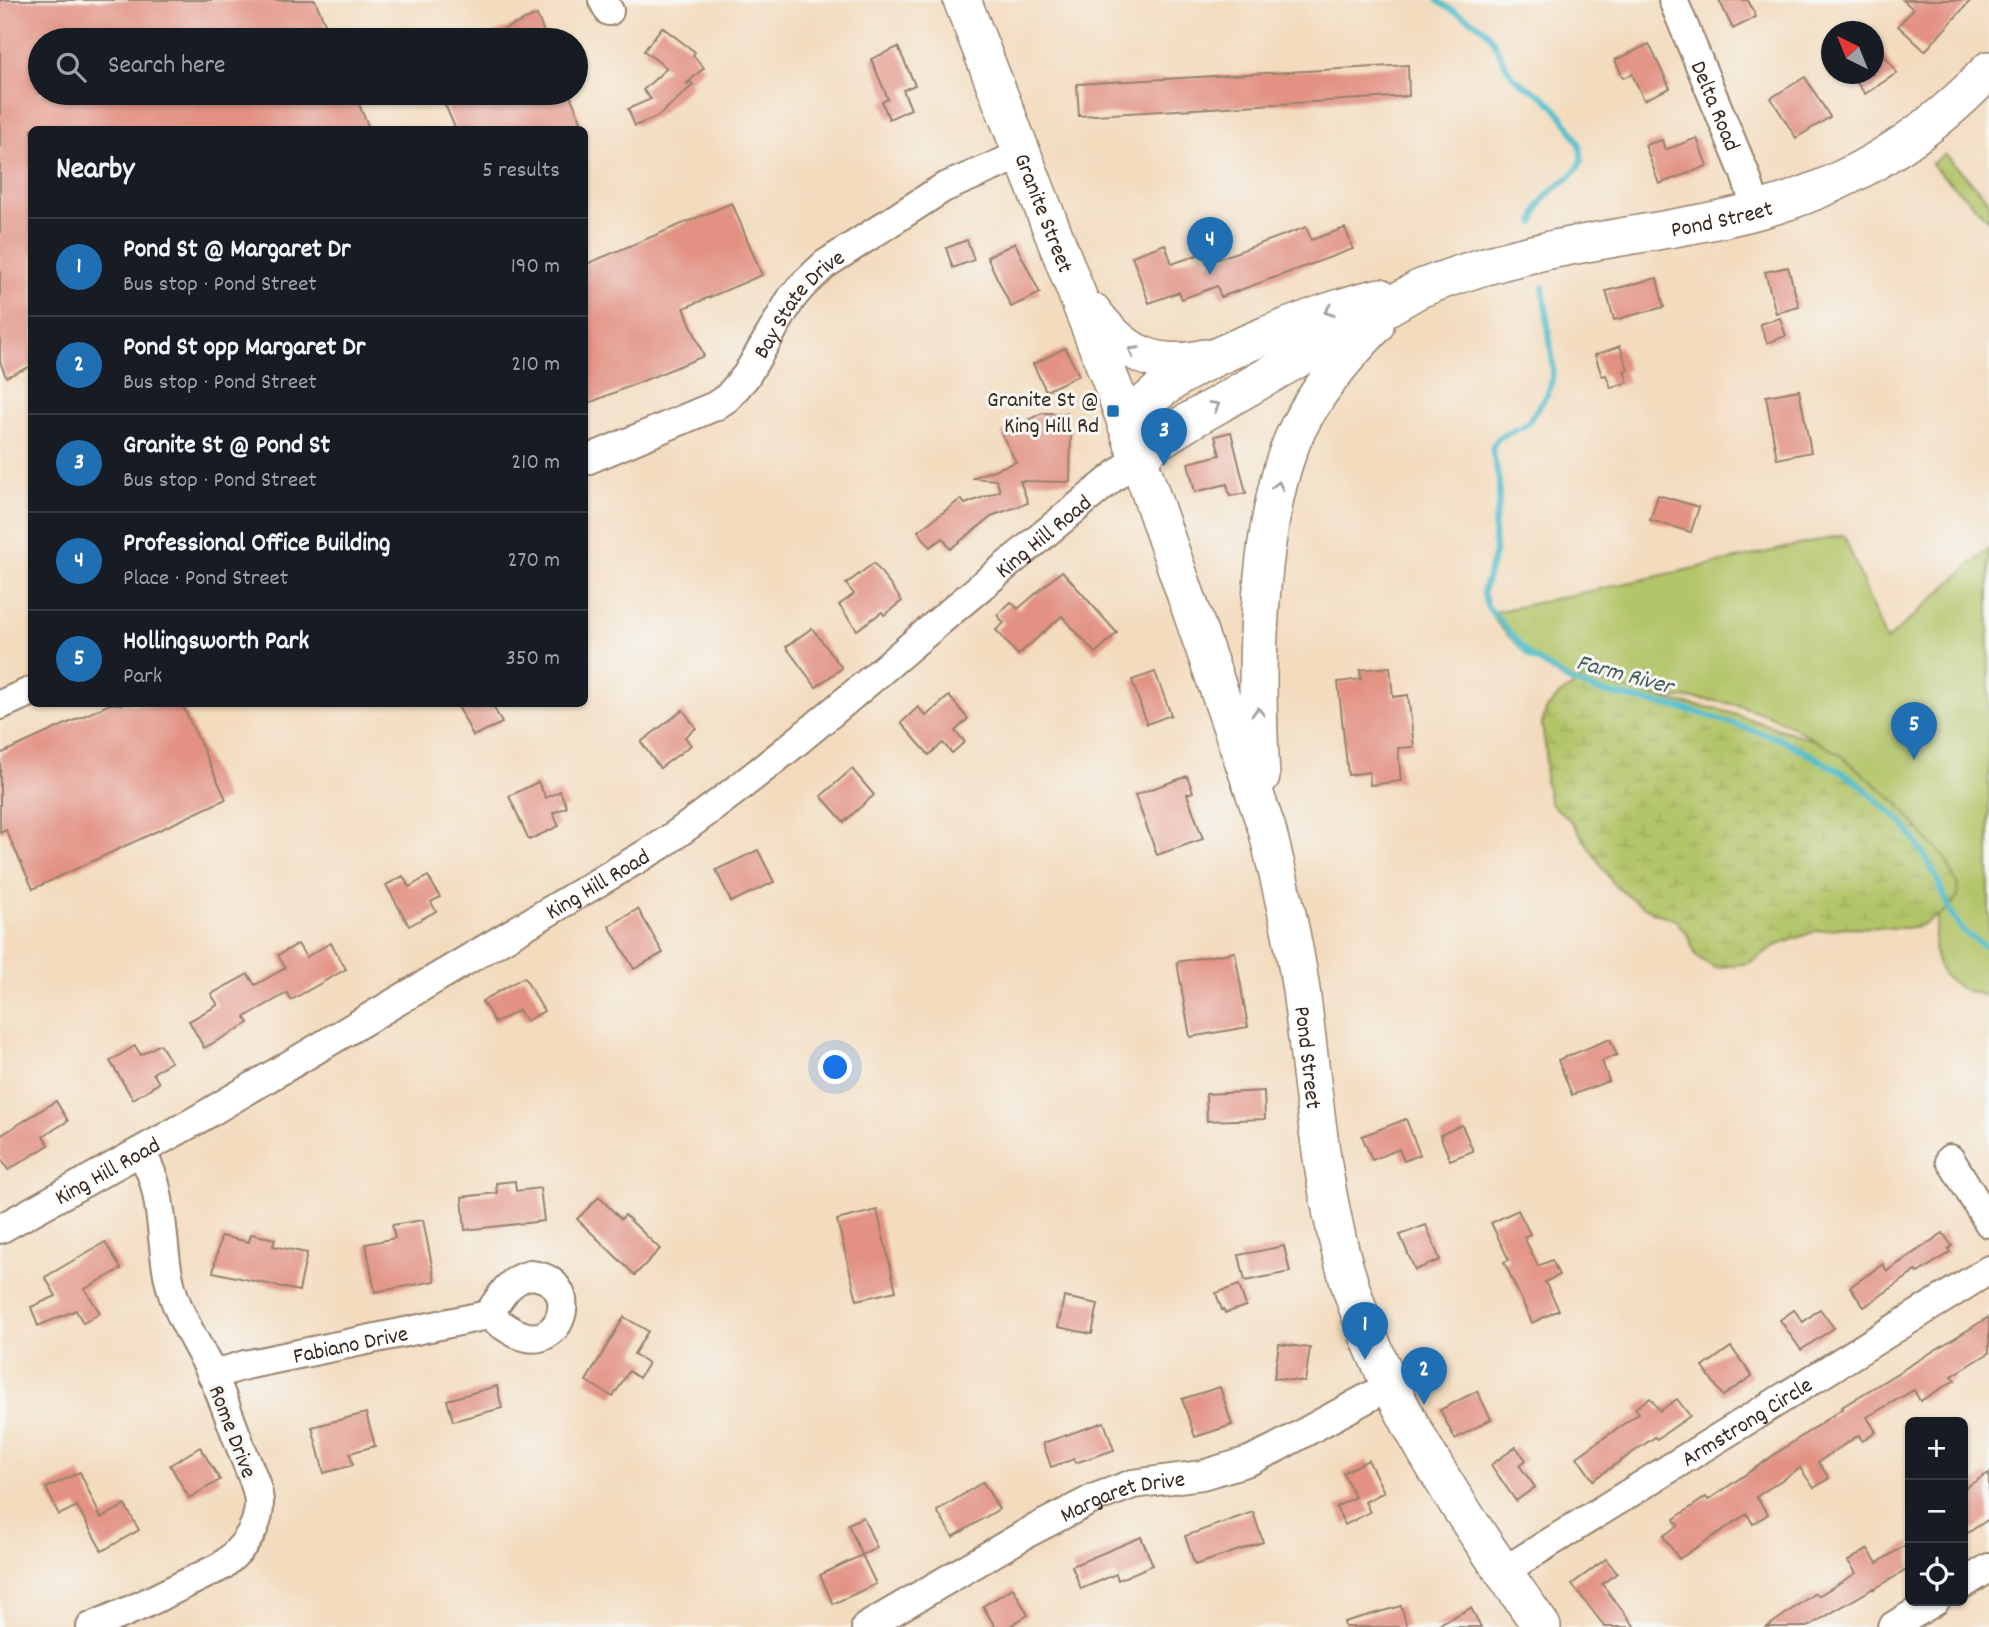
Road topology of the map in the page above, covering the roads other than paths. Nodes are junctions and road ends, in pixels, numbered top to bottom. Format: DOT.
graph roads {
  1 [pos="962,0"];
  2 [pos="1674,0"];
  3 [pos="1989,70"];
  4 [pos="1023,154"];
  5 [pos="1757,211"];
  6 [pos="1073,280"];
  7 [pos="1419,289"];
  8 [pos="1223,353"];
  9 [pos="1133,440"];
  10 [pos="588,459"];
  11 [pos="28,693"];
  12 [pos="0,705"];
  13 [pos="1266,829"];
  14 [pos="141,1152"];
  15 [pos="1950,1159"];
  16 [pos="1989,1223"];
  17 [pos="0,1229"];
  18 [pos="1989,1270"];
  19 [pos="488,1315"];
  20 [pos="212,1375"];
  21 [pos="1391,1385"];
  22 [pos="1989,1568"];
  23 [pos="1504,1571"];
  24 [pos="1968,1581"];
  25 [pos="1927,1606"];
  26 [pos="1537,1625"];
  27 [pos="91,1627"];
  28 [pos="866,1627"];
  29 [pos="1892,1627"];
  1 -- 4 [label="main road, Granite Street"];
  2 -- 5 [label="street, Delta Road"];
  3 -- 5 [label="main road, Pond Street"];
  4 -- 6 [label="main road, Granite Street"];
  4 -- 10 [label="street, Bay State Drive"];
  5 -- 7 [label="main road, Pond Street"];
  8 -- 6 [label="main road, one-way"];
  6 -- 9 [label="main road, Granite Street"];
  7 -- 8 [label="main road, Pond Street, one-way"];
  9 -- 7 [label="main road, Pond Street, one-way"];
  13 -- 7 [label="main road, one-way"];
  8 -- 9 [label="main road, Pond Street"];
  9 -- 13 [label="main road, Pond Street"];
  9 -- 14 [label="street, King Hill Road"];
  11 -- 12 [label="street"];
  13 -- 21 [label="main road, Pond Street"];
  14 -- 17 [label="street, King Hill Road"];
  14 -- 20 [label="street, Rome Drive"];
  15 -- 16 [label="street"];
  18 -- 23 [label="street, Armstrong Circle"];
  19 -- 20 [label="street, Fabiano Drive"];
  20 -- 27 [label="street, Rome Drive"];
  21 -- 23 [label="main road, Pond Street"];
  21 -- 28 [label="street, Margaret Drive"];
  22 -- 24 [label="street"];
  23 -- 26 [label="main road, Pond Street"];
  25 -- 29 [label="street"];
}
